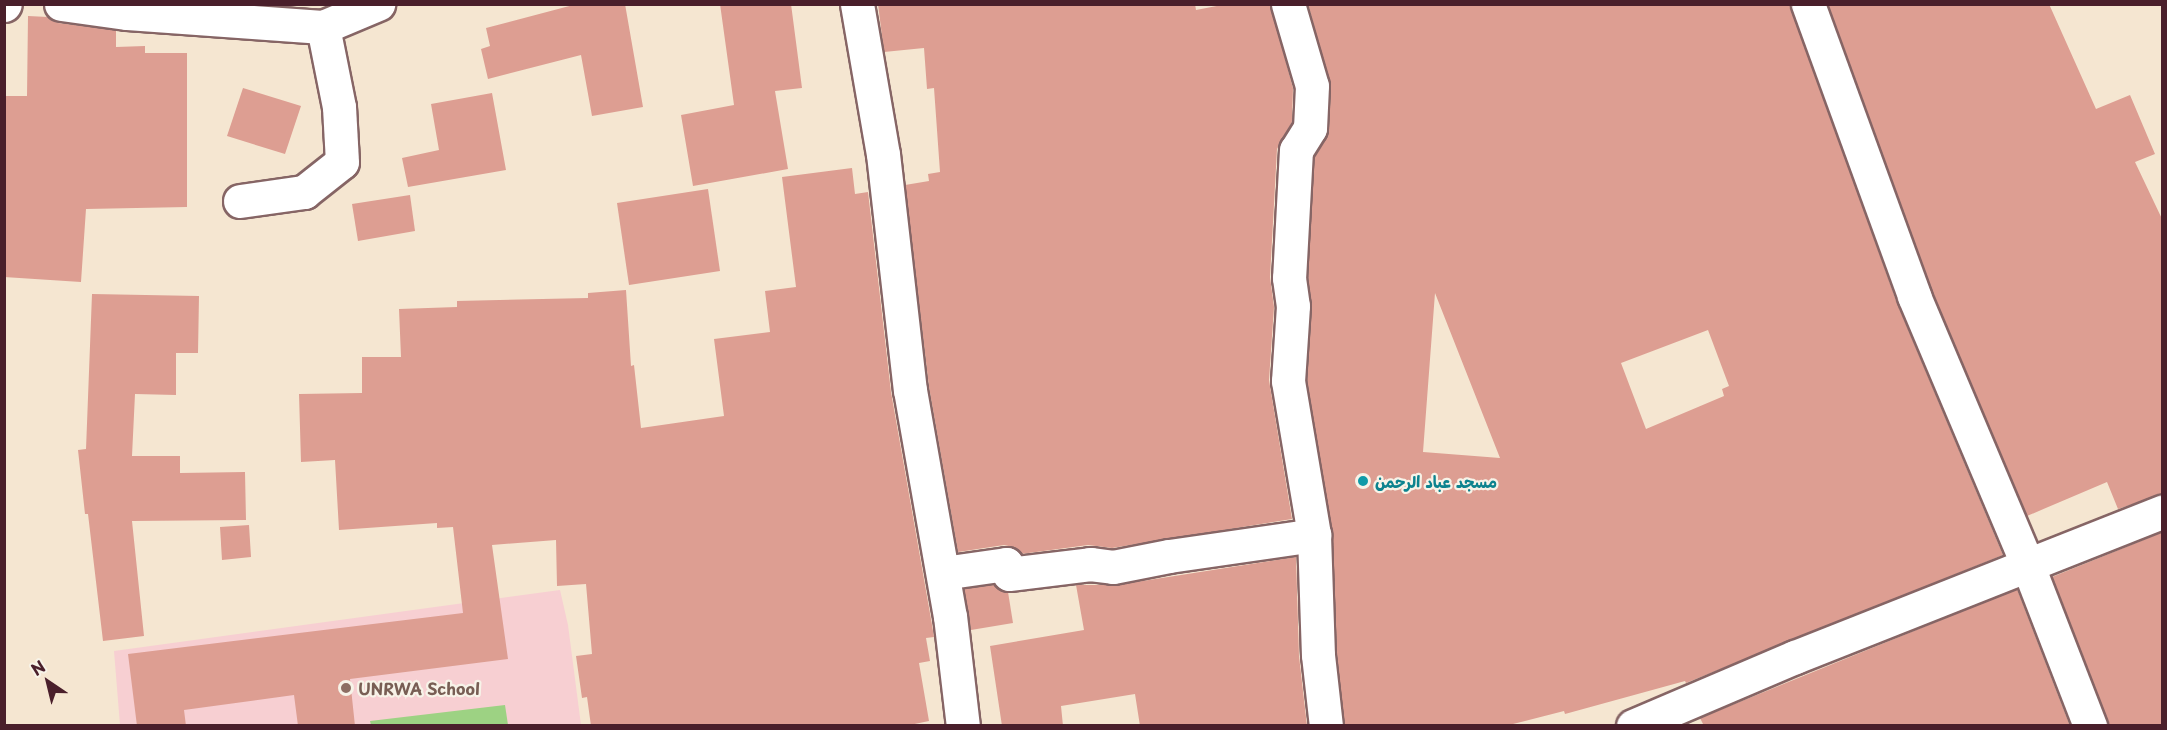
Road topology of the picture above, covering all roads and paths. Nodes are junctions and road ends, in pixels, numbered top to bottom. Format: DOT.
graph roads {
  1 [pos="61,4"];
  2 [pos="378,4"];
  3 [pos="857,4"];
  4 [pos="1288,4"];
  5 [pos="1808,4"];
  6 [pos="323,27"];
  7 [pos="240,201"];
  8 [pos="2163,512"];
  9 [pos="1314,536"];
  10 [pos="2028,566"];
  11 [pos="943,573"];
  12 [pos="963,726"];
  13 [pos="1326,726"];
  14 [pos="1633,726"];
  15 [pos="2090,726"];
  1 -- 6 [label="street"];
  2 -- 6 [label="street"];
  3 -- 11 [label="street"];
  4 -- 9 [label="street"];
  5 -- 10 [label="street"];
  6 -- 7 [label="street"];
  8 -- 10 [label="street"];
  9 -- 11 [label="street"];
  9 -- 13 [label="street"];
  10 -- 14 [label="street"];
  10 -- 15 [label="street"];
  11 -- 12 [label="street"];
}
